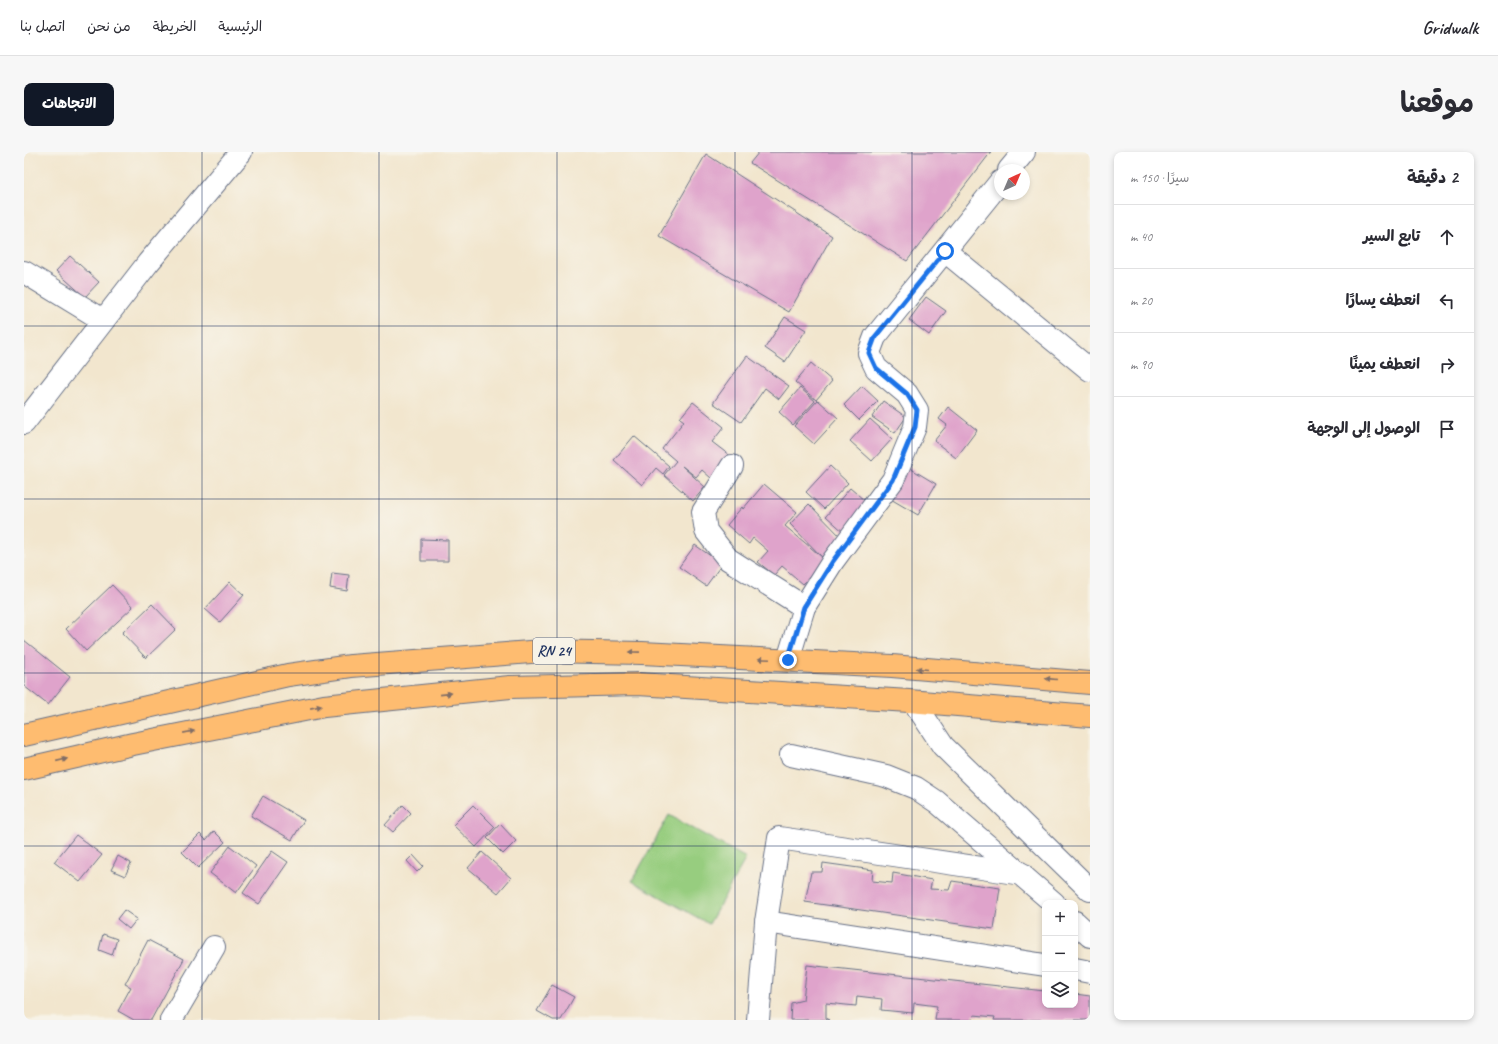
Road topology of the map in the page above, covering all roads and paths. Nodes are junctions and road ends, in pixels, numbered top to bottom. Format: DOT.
graph roads {
  1 [pos="241,152"];
  2 [pos="1024,152"];
  3 [pos="1014,164"];
  4 [pos="994,190"];
  5 [pos="945,251"];
  6 [pos="24,272"];
  7 [pos="103,320"];
  8 [pos="1090,370"];
  9 [pos="24,423"];
  10 [pos="732,466"];
  11 [pos="804,607"];
  12 [pos="788,660"];
  13 [pos="1090,682"];
  14 [pos="914,702"];
  15 [pos="1090,716"];
  16 [pos="24,734"];
  17 [pos="791,755"];
  18 [pos="24,769"];
  19 [pos="1022,874"];
  20 [pos="1090,890"];
  21 [pos="1051,900"];
  22 [pos="766,922"];
  23 [pos="1078,925"];
  24 [pos="1090,936"];
  25 [pos="214,947"];
  26 [pos="1042,965"];
  27 [pos="1078,970"];
  28 [pos="1090,972"];
  29 [pos="171,1020"];
  30 [pos="758,1020"];
  1 -- 7 [label="street"];
  2 -- 3 [label="street"];
  4 -- 5 [label="street"];
  5 -- 8 [label="street"];
  5 -- 11 [label="street"];
  6 -- 7 [label="street"];
  7 -- 9 [label="street"];
  10 -- 11 [label="street"];
  11 -- 12 [label="street"];
  13 -- 12 [label="highway, RN 24, one-way"];
  12 -- 16 [label="highway, RN 24, one-way"];
  14 -- 15 [label="highway, RN 24"];
  18 -- 14 [label="highway, RN 24, one-way"];
  14 -- 20 [label="street"];
  17 -- 19 [label="street"];
  19 -- 21 [label="street"];
  19 -- 22 [label="street"];
  22 -- 26 [label="street"];
  22 -- 30 [label="street"];
  23 -- 24 [label="street"];
  25 -- 29 [label="street"];
  27 -- 28 [label="street"];
}
